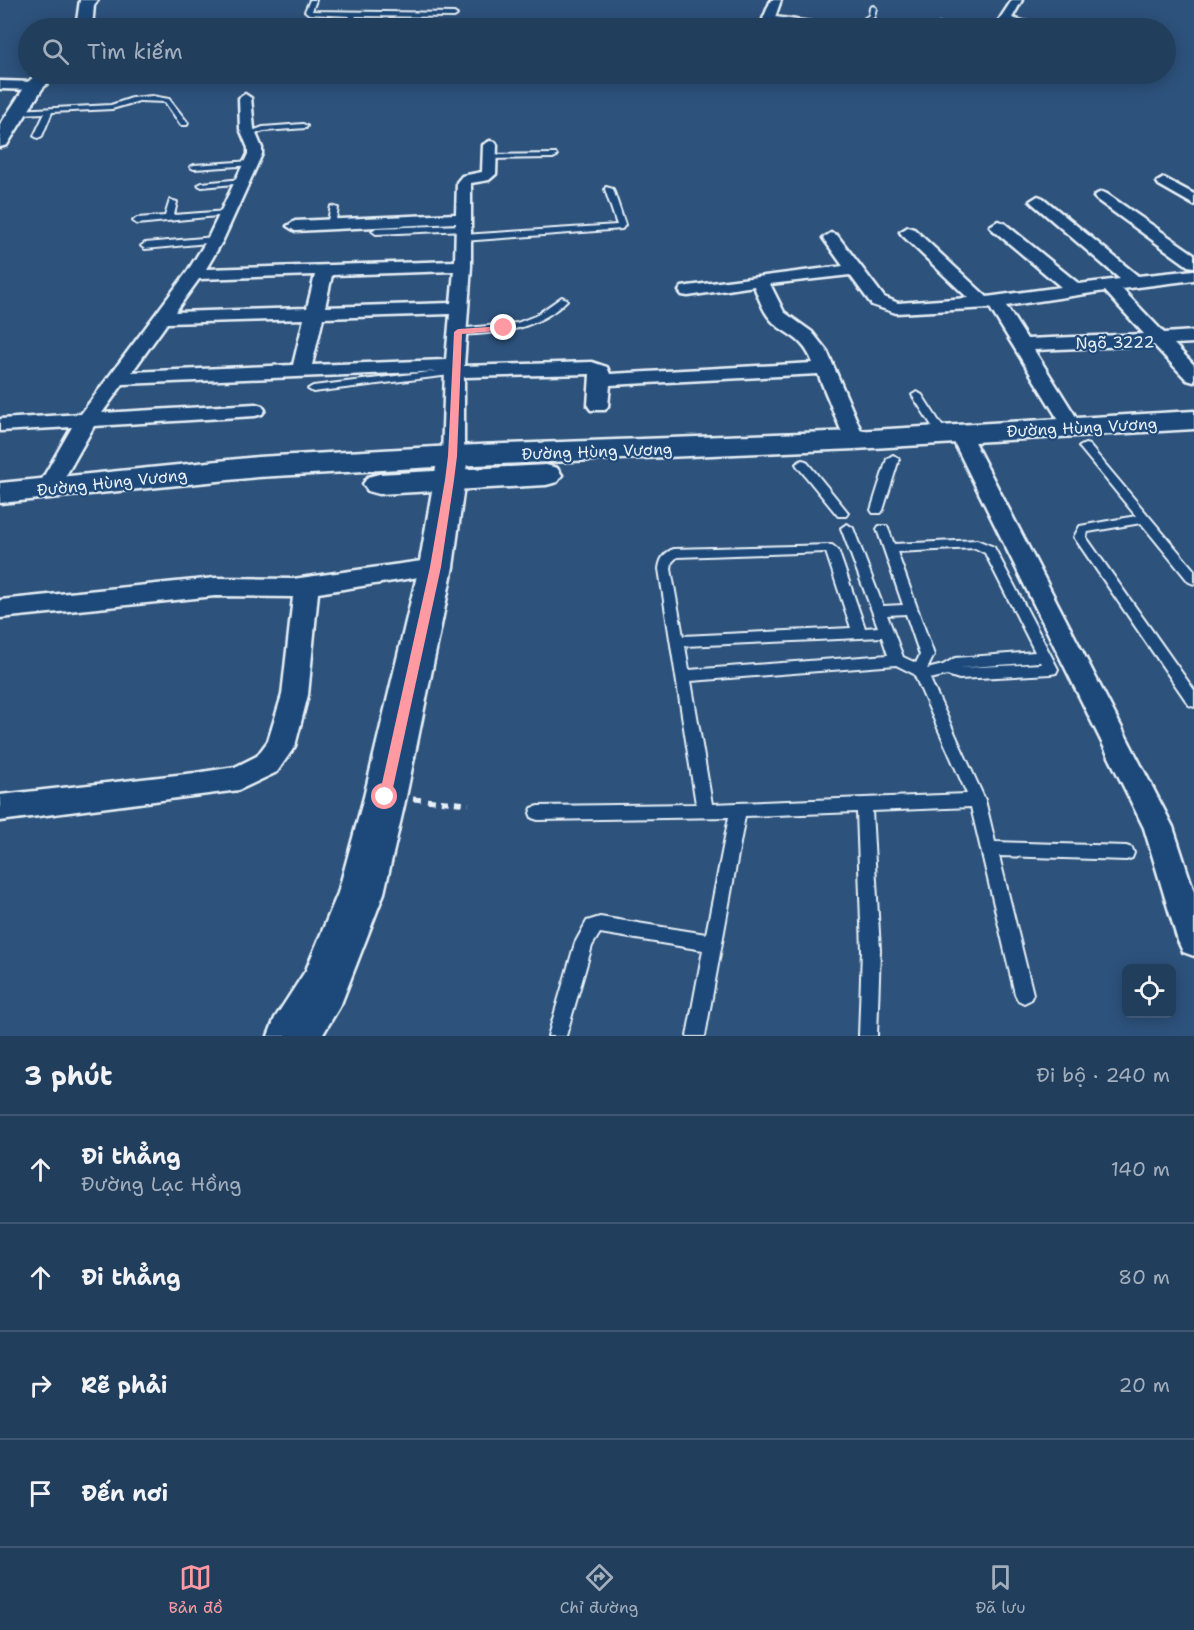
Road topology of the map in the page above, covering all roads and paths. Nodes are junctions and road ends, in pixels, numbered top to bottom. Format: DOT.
graph roads {
  1 [pos="90,0"];
  2 [pos="313,0"];
  3 [pos="776,0"];
  4 [pos="1017,0"];
  5 [pos="873,8"];
  6 [pos="354,14"];
  7 [pos="454,15"];
  8 [pos="85,18"];
  9 [pos="352,18"];
  10 [pos="769,18"];
  11 [pos="869,18"];
  12 [pos="1006,18"];
  13 [pos="18,82"];
  14 [pos="39,84"];
  15 [pos="0,85"];
  16 [pos="245,99"];
  17 [pos="49,111"];
  18 [pos="18,112"];
  19 [pos="184,123"];
  20 [pos="303,126"];
  21 [pos="248,134"];
  22 [pos="38,136"];
  23 [pos="0,141"];
  24 [pos="490,151"];
  25 [pos="553,156"];
  26 [pos="251,163"];
  27 [pos="194,168"];
  28 [pos="242,181"];
  29 [pos="1164,182"];
  30 [pos="201,185"];
  31 [pos="609,189"];
  32 [pos="1102,197"];
  33 [pos="1194,200"];
  34 [pos="1038,201"];
  35 [pos="173,202"];
  36 [pos="334,208"];
  37 [pos="227,213"];
  38 [pos="169,218"];
  39 [pos="137,221"];
  40 [pos="331,225"];
  41 [pos="295,226"];
  42 [pos="998,226"];
  43 [pos="463,228"];
  44 [pos="376,231"];
  45 [pos="908,232"];
  46 [pos="831,238"];
  47 [pos="215,240"];
  48 [pos="146,246"];
  49 [pos="1194,262"];
  50 [pos="463,266"];
  51 [pos="325,270"];
  52 [pos="854,270"];
  53 [pos="194,274"];
  54 [pos="1194,275"];
  55 [pos="760,280"];
  56 [pos="1134,282"];
  57 [pos="1109,285"];
  58 [pos="1075,290"];
  59 [pos="688,291"];
  60 [pos="561,300"];
  61 [pos="989,302"];
  62 [pos="460,308"];
  63 [pos="315,314"];
  64 [pos="164,318"];
  65 [pos="458,332"];
  66 [pos="1194,337"];
  67 [pos="1159,339"];
  68 [pos="1021,345"];
  69 [pos="826,368"];
  70 [pos="455,369"];
  71 [pos="302,371"];
  72 [pos="1194,376"];
  73 [pos="117,378"];
  74 [pos="601,380"];
  75 [pos="312,389"];
  76 [pos="917,394"];
  77 [pos="598,406"];
  78 [pos="255,410"];
  79 [pos="1194,420"];
  80 [pos="86,421"];
  81 [pos="1,426"];
  82 [pos="1079,437"];
  83 [pos="855,440"];
  84 [pos="1194,440"];
  85 [pos="957,441"];
  86 [pos="893,459"];
  87 [pos="802,464"];
  88 [pos="451,468"];
  89 [pos="48,488"];
  90 [pos="0,493"];
  91 [pos="877,510"];
  92 [pos="842,513"];
  93 [pos="0,514"];
  94 [pos="1143,519"];
  95 [pos="847,528"];
  96 [pos="884,529"];
  97 [pos="889,548"];
  98 [pos="436,567"];
  99 [pos="1194,579"];
  100 [pos="306,587"];
  101 [pos="0,609"];
  102 [pos="911,609"];
  103 [pos="879,611"];
  104 [pos="886,632"];
  105 [pos="860,634"];
  106 [pos="677,641"];
  107 [pos="897,660"];
  108 [pos="920,672"];
  109 [pos="683,676"];
  110 [pos="1194,701"];
  111 [pos="385,797"];
  112 [pos="977,800"];
  113 [pos="469,804"];
  114 [pos="864,804"];
  115 [pos="0,808"];
  116 [pos="705,810"];
  117 [pos="738,810"];
  118 [pos="538,813"];
  119 [pos="989,849"];
  120 [pos="1126,853"];
  121 [pos="1194,941"];
  122 [pos="713,943"];
  123 [pos="1024,994"];
  124 [pos="293,1036"];
  125 [pos="556,1036"];
  126 [pos="696,1036"];
  127 [pos="868,1036"];
  1 -- 8 [label="main road"];
  2 -- 6 [label="lane"];
  3 -- 10 [label="street"];
  4 -- 12 [label="street"];
  5 -- 11 [label="lane"];
  6 -- 7 [label="lane"];
  6 -- 9 [label="lane"];
  13 -- 15 [label="street"];
  14 -- 18 [label="main road"];
  16 -- 21 [label="street"];
  17 -- 18 [label="lane"];
  17 -- 19 [label="lane"];
  17 -- 22 [label="lane"];
  18 -- 23 [label="main road"];
  20 -- 21 [label="lane"];
  21 -- 26 [label="street"];
  24 -- 25 [label="lane"];
  24 -- 43 [label="street"];
  26 -- 27 [label="lane"];
  26 -- 28 [label="street"];
  28 -- 30 [label="lane"];
  28 -- 37 [label="street"];
  29 -- 33 [label="street"];
  31 -- 43 [label="lane"];
  32 -- 49 [label="street"];
  34 -- 56 [label="street"];
  35 -- 38 [label="lane"];
  36 -- 40 [label="lane"];
  37 -- 38 [label="lane"];
  37 -- 47 [label="street"];
  38 -- 39 [label="lane"];
  40 -- 41 [label="street"];
  40 -- 43 [label="street"];
  42 -- 58 [label="street"];
  43 -- 44 [label="lane"];
  43 -- 50 [label="street"];
  45 -- 61 [label="street"];
  46 -- 52 [label="street"];
  47 -- 48 [label="lane"];
  47 -- 53 [label="street"];
  50 -- 51 [label="street"];
  50 -- 62 [label="street"];
  51 -- 53 [label="street"];
  51 -- 63 [label="street"];
  52 -- 55 [label="street"];
  52 -- 61 [label="street"];
  53 -- 64 [label="street"];
  54 -- 56 [label="street"];
  55 -- 59 [label="street"];
  55 -- 69 [label="street"];
  56 -- 57 [label="street"];
  57 -- 58 [label="street"];
  57 -- 67 [label="street"];
  58 -- 61 [label="street"];
  60 -- 65 [label="lane"];
  61 -- 68 [label="street"];
  62 -- 63 [label="street"];
  62 -- 65 [label="street"];
  63 -- 64 [label="street"];
  63 -- 71 [label="street"];
  64 -- 73 [label="street"];
  65 -- 70 [label="street"];
  66 -- 67 [label="street"];
  67 -- 68 [label="street, Ngõ 3222"];
  67 -- 72 [label="street, Ngõ 3222"];
  68 -- 82 [label="street"];
  69 -- 74 [label="street"];
  69 -- 83 [label="street"];
  70 -- 71 [label="street"];
  70 -- 74 [label="street"];
  70 -- 75 [label="lane"];
  70 -- 88 [label="street"];
  71 -- 73 [label="street"];
  73 -- 80 [label="street"];
  74 -- 77 [label="street"];
  76 -- 85 [label="lane"];
  78 -- 80 [label="street"];
  79 -- 82 [label="main road, Đường Hùng Vương"];
  80 -- 81 [label="street"];
  80 -- 89 [label="street"];
  82 -- 84 [label="main road, Đường Hùng Vương"];
  82 -- 85 [label="main road, Đường Hùng Vương"];
  82 -- 94 [label="lane"];
  83 -- 85 [label="main road, Đường Hùng Vương"];
  83 -- 88 [label="main road, Đường Hùng Vương"];
  85 -- 86 [label="main road, Đường Hùng Vương"];
  85 -- 121 [label="street"];
  86 -- 87 [label="main road, Đường Hùng Vương"];
  86 -- 91 [label="lane"];
  87 -- 88 [label="main road, Đường Hùng Vương"];
  87 -- 92 [label="lane"];
  88 -- 89 [label="main road, Đường Hùng Vương"];
  88 -- 93 [label="main road, Đường Hùng Vương"];
  88 -- 98 [label="main road"];
  89 -- 90 [label="main road, Đường Hùng Vương"];
  94 -- 99 [label="lane"];
  94 -- 110 [label="lane"];
  95 -- 103 [label="lane"];
  96 -- 97 [label="lane"];
  97 -- 102 [label="lane"];
  97 -- 108 [label="lane"];
  98 -- 100 [label="street"];
  98 -- 111 [label="main road"];
  100 -- 101 [label="street"];
  100 -- 115 [label="street"];
  102 -- 103 [label="lane"];
  102 -- 108 [label="lane"];
  103 -- 104 [label="lane"];
  104 -- 105 [label="lane"];
  104 -- 107 [label="lane"];
  105 -- 106 [label="lane"];
  105 -- 106 [label="lane"];
  106 -- 109 [label="lane"];
  107 -- 108 [label="lane"];
  107 -- 109 [label="lane"];
  108 -- 112 [label="lane"];
  109 -- 116 [label="lane"];
  111 -- 113 [label="path"];
  111 -- 124 [label="main road"];
  112 -- 114 [label="lane"];
  112 -- 119 [label="lane"];
  114 -- 117 [label="lane"];
  114 -- 127 [label="lane"];
  116 -- 117 [label="lane"];
  116 -- 118 [label="lane"];
  117 -- 122 [label="lane"];
  119 -- 120 [label="lane"];
  119 -- 123 [label="lane"];
  122 -- 125 [label="lane"];
  122 -- 126 [label="lane"];
}
